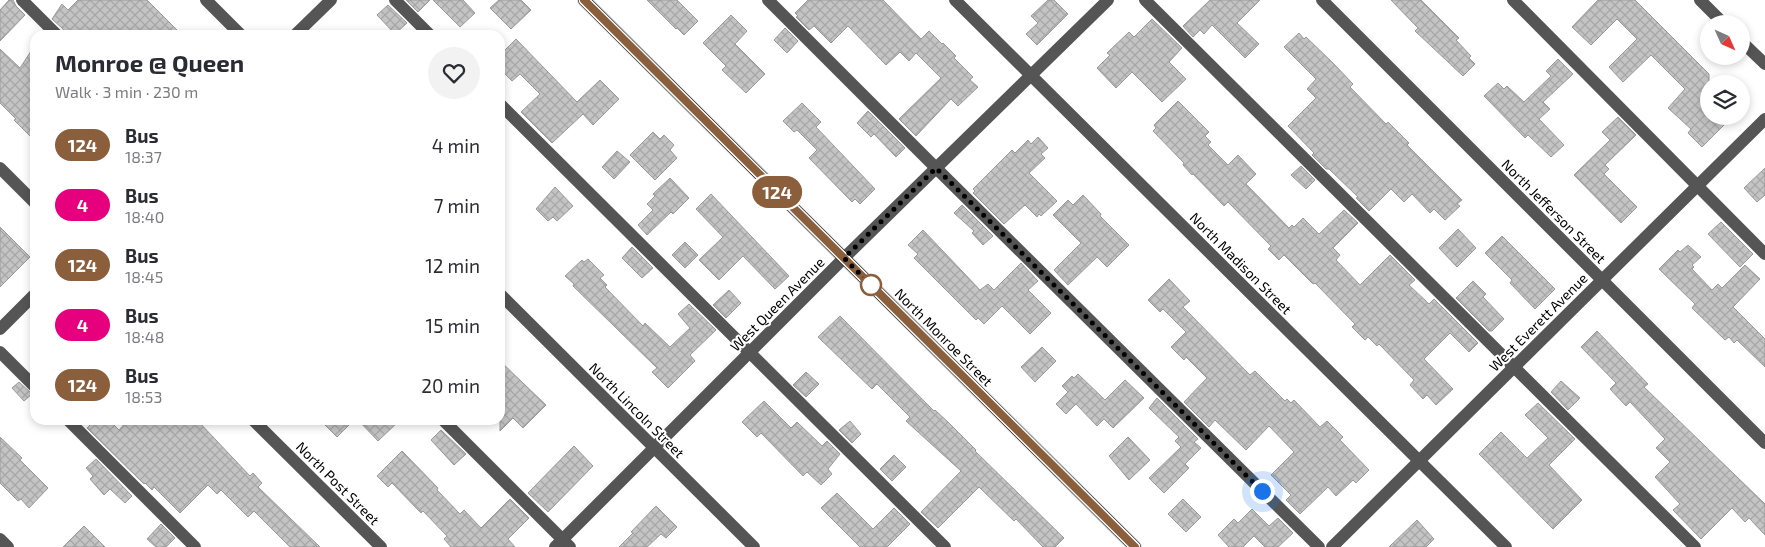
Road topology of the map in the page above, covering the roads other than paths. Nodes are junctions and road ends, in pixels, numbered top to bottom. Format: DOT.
graph roads {
  1 [pos="22,0"];
  2 [pos="206,0"];
  3 [pos="331,0"];
  4 [pos="395,0"];
  5 [pos="584,0"];
  6 [pos="768,0"];
  7 [pos="955,0"];
  8 [pos="1108,0"];
  9 [pos="1145,0"];
  10 [pos="1322,0"];
  11 [pos="1513,0"];
  12 [pos="1700,0"];
  13 [pos="1715,15"];
  14 [pos="52,30"];
  15 [pos="236,30"];
  16 [pos="300,30"];
  17 [pos="425,30"];
  18 [pos="1750,49"];
  19 [pos="1765,64"];
  20 [pos="1031,76"];
  21 [pos="505,109"];
  22 [pos="1765,119"];
  23 [pos="0,168"];
  24 [pos="936,168"];
  25 [pos="1697,186"];
  26 [pos="30,198"];
  27 [pos="1765,254"];
  28 [pos="844,258"];
  29 [pos="1602,280"];
  30 [pos="30,299"];
  31 [pos="505,299"];
  32 [pos="0,329"];
  33 [pos="0,352"];
  34 [pos="750,352"];
  35 [pos="1514,367"];
  36 [pos="30,382"];
  37 [pos="73,425"];
  38 [pos="258,425"];
  39 [pos="448,425"];
  40 [pos="1765,443"];
  41 [pos="654,448"];
  42 [pos="1420,462"];
  43 [pos="0,539"];
  44 [pos="563,545"];
  45 [pos="8,547"];
  46 [pos="195,547"];
  47 [pos="381,547"];
  48 [pos="754,547"];
  49 [pos="945,547"];
  50 [pos="1135,547"];
  51 [pos="1319,547"];
  52 [pos="1332,547"];
  53 [pos="1506,547"];
  54 [pos="1695,547"];
  1 -- 14 [label="street"];
  2 -- 15 [label="street"];
  3 -- 16 [label="street"];
  4 -- 17 [label="street"];
  5 -- 28 [label="main road, North Monroe Street"];
  6 -- 24 [label="street"];
  7 -- 20 [label="street, North Madison Street"];
  8 -- 20 [label="street, West Queen Avenue"];
  9 -- 35 [label="street"];
  10 -- 29 [label="street, North Jefferson Street"];
  11 -- 25 [label="street"];
  12 -- 13 [label="street"];
  18 -- 19 [label="street"];
  20 -- 24 [label="street, West Queen Avenue"];
  20 -- 42 [label="street, North Madison Street"];
  21 -- 34 [label="street"];
  22 -- 25 [label="street, West Everett Avenue"];
  23 -- 26 [label="street"];
  24 -- 28 [label="street, West Queen Avenue"];
  24 -- 51 [label="street"];
  25 -- 27 [label="street"];
  25 -- 29 [label="street, West Everett Avenue"];
  28 -- 34 [label="street, West Queen Avenue"];
  28 -- 50 [label="main road, North Monroe Street"];
  29 -- 35 [label="street, West Everett Avenue"];
  29 -- 40 [label="street, North Jefferson Street"];
  30 -- 32 [label="street"];
  31 -- 41 [label="street, North Lincoln Street"];
  33 -- 36 [label="street"];
  34 -- 41 [label="street, West Queen Avenue"];
  34 -- 49 [label="street"];
  35 -- 42 [label="street, West Everett Avenue"];
  35 -- 54 [label="street"];
  37 -- 46 [label="street"];
  38 -- 47 [label="street, North Post Street"];
  39 -- 44 [label="street"];
  41 -- 44 [label="street, West Queen Avenue"];
  41 -- 48 [label="street, North Lincoln Street"];
  42 -- 52 [label="street, West Everett Avenue"];
  42 -- 53 [label="street, North Madison Street"];
  43 -- 45 [label="street"];
}
